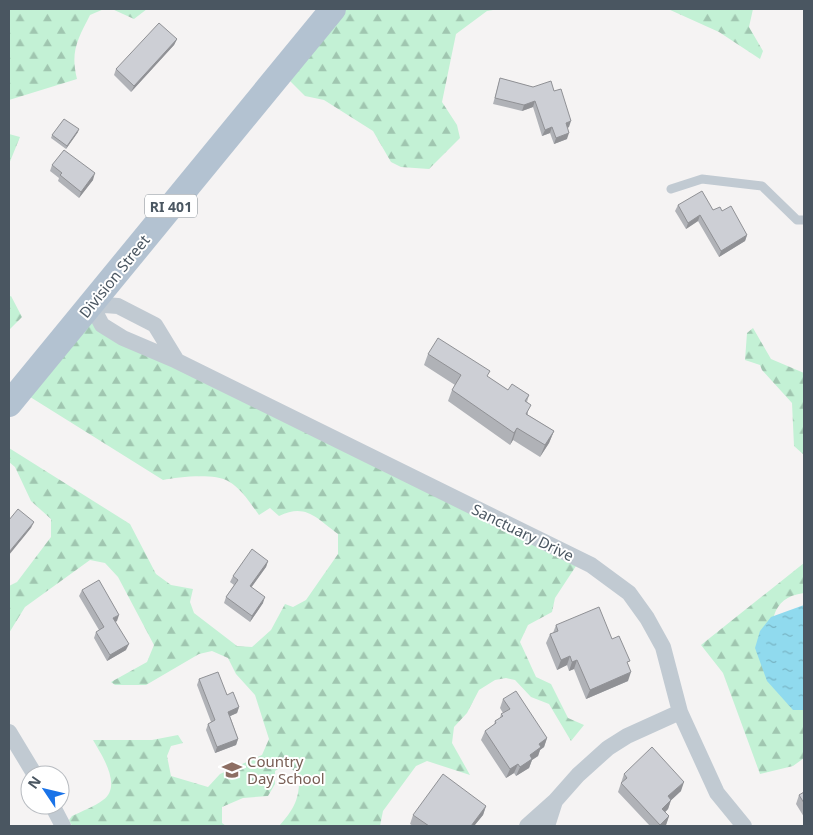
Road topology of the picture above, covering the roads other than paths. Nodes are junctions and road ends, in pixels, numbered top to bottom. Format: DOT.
graph roads {
  1 [pos="333,9"];
  2 [pos="671,189"];
  3 [pos="804,220"];
  4 [pos="91,304"];
  5 [pos="177,361"];
  6 [pos="9,404"];
  7 [pos="680,712"];
  8 [pos="9,732"];
  9 [pos="29,765"];
  10 [pos="555,801"];
  11 [pos="527,826"];
  12 [pos="548,826"];
  13 [pos="744,826"];
  1 -- 4 [label="main road, Division Street / RI 401"];
  2 -- 3 [label="lane"];
  4 -- 5 [label="street, Sanctuary Drive"];
  4 -- 5 [label="street"];
  4 -- 6 [label="main road, Division Street / RI 401"];
  5 -- 7 [label="street, Sanctuary Drive"];
  7 -- 10 [label="street"];
  7 -- 13 [label="street, Sanctuary Drive"];
  8 -- 9 [label="street"];
  10 -- 11 [label="street"];
  10 -- 12 [label="street"];
}
